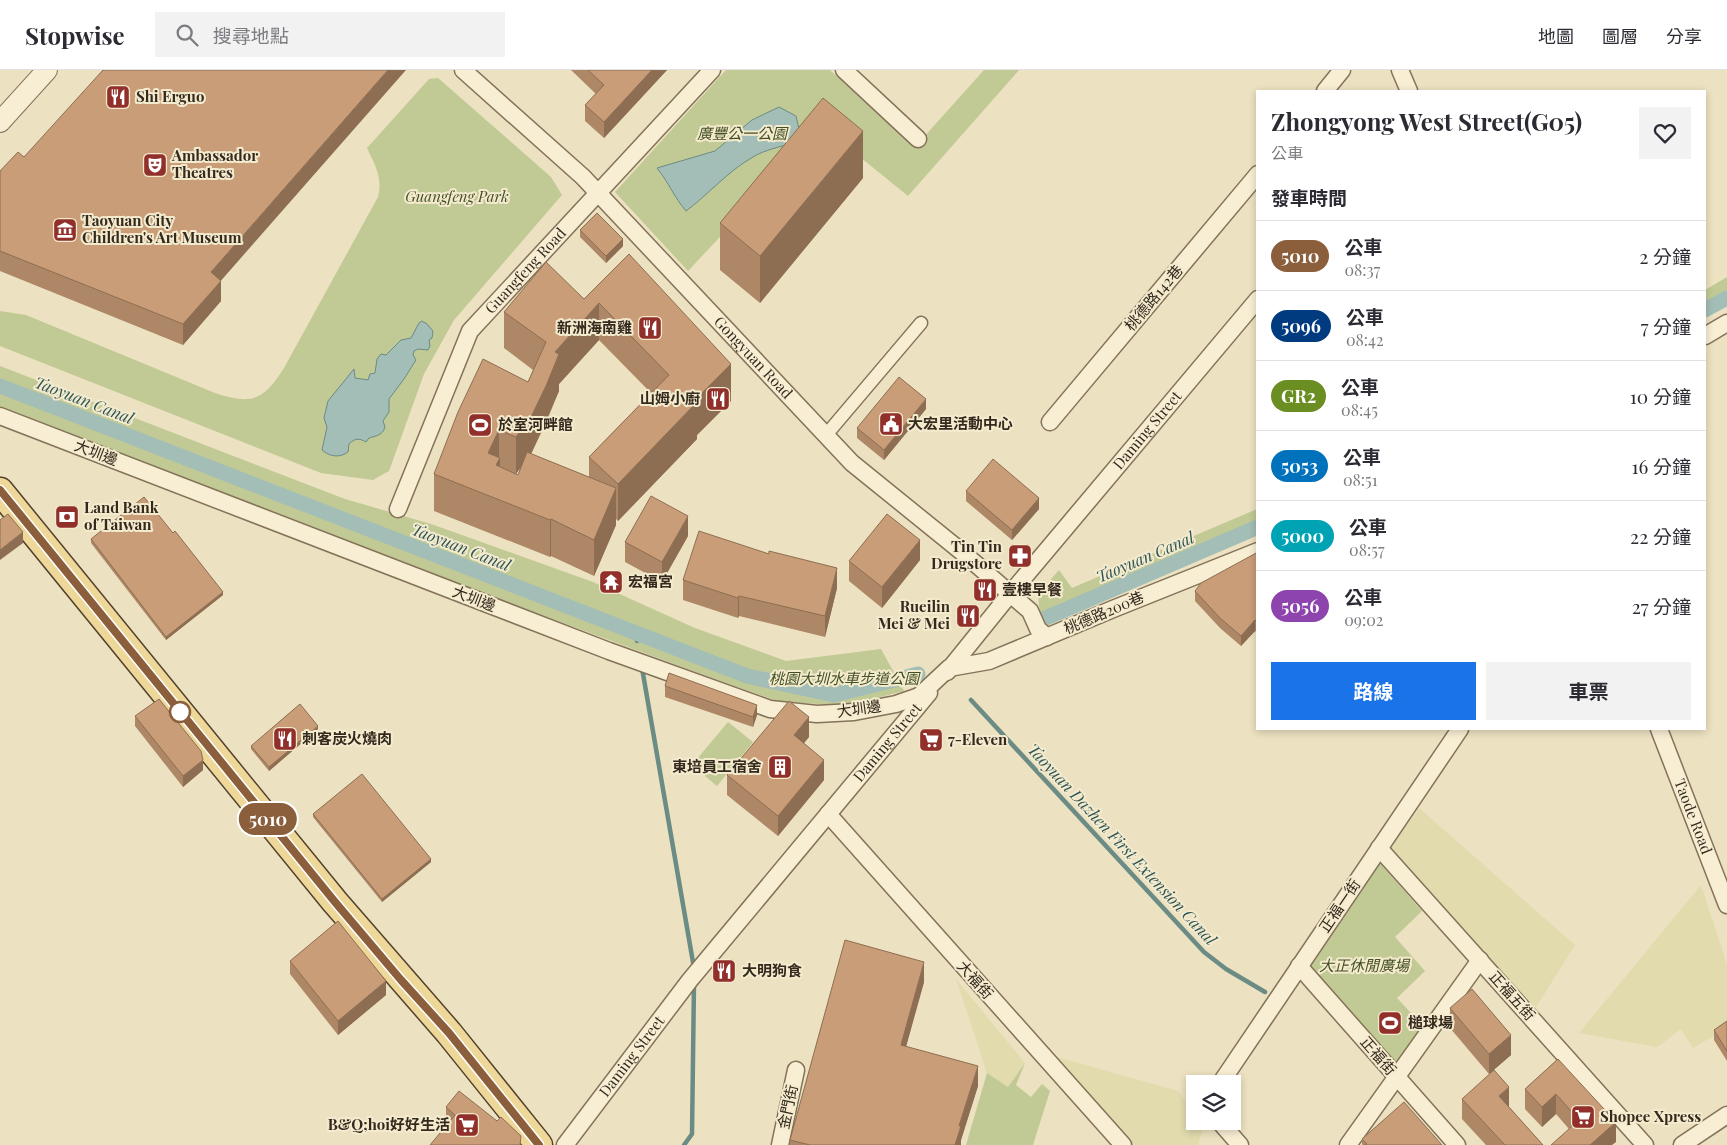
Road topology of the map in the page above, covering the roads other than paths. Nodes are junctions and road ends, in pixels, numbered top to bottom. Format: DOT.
graph roads {
  1 [pos="47,70"];
  2 [pos="463,70"];
  3 [pos="712,70"];
  4 [pos="844,70"];
  5 [pos="1342,70"];
  6 [pos="1400,70"];
  7 [pos="1326,90"];
  8 [pos="1409,90"];
  9 [pos="0,122"];
  10 [pos="918,139"];
  11 [pos="1256,176"];
  12 [pos="598,193"];
  13 [pos="1256,302"];
  14 [pos="921,323"];
  15 [pos="1727,323"];
  16 [pos="1706,335"];
  17 [pos="0,416"];
  18 [pos="1050,422"];
  19 [pos="826,434"];
  20 [pos="0,490"];
  21 [pos="398,509"];
  22 [pos="1256,552"];
  23 [pos="1010,594"];
  24 [pos="1047,637"];
  25 [pos="949,668"];
  26 [pos="1459,730"];
  27 [pos="1659,730"];
  28 [pos="828,814"];
  29 [pos="1379,848"];
  30 [pos="1727,905"];
  31 [pos="1480,960"];
  32 [pos="1299,966"];
  33 [pos="796,1070"];
  34 [pos="1226,1075"];
  35 [pos="1397,1077"];
  36 [pos="1727,1115"];
  37 [pos="1227,1130"];
  38 [pos="539,1145"];
  39 [pos="565,1145"];
  40 [pos="780,1145"];
  41 [pos="1123,1145"];
  42 [pos="1240,1145"];
  43 [pos="1348,1145"];
  44 [pos="1457,1145"];
  45 [pos="1645,1145"];
  46 [pos="1682,1145"];
  1 -- 9 [label="street"];
  2 -- 12 [label="street, Gongyuan Road"];
  3 -- 12 [label="street, Guangfeng Road"];
  4 -- 10 [label="street"];
  5 -- 7 [label="street"];
  6 -- 8 [label="street"];
  11 -- 18 [label="street, 桃德路142巷"];
  12 -- 19 [label="street, Gongyuan Road"];
  12 -- 21 [label="street, Guangfeng Road"];
  13 -- 23 [label="street, Daming Street"];
  14 -- 19 [label="street"];
  15 -- 16 [label="street"];
  17 -- 25 [label="street, 大圳邊"];
  19 -- 23 [label="street, Gongyuan Road"];
  20 -- 38 [label="main road"];
  22 -- 24 [label="street, 桃德路200巷"];
  23 -- 24 [label="street, Gongyuan Road"];
  23 -- 25 [label="street, Daming Street"];
  24 -- 25 [label="street, 桃德路200巷"];
  25 -- 28 [label="street, Daming Street"];
  26 -- 29 [label="street, 正福一街"];
  27 -- 30 [label="street, Taode Road"];
  28 -- 39 [label="street, Daming Street"];
  28 -- 41 [label="street, 大福街"];
  29 -- 31 [label="street, 正福五街"];
  29 -- 32 [label="street, 正福一街"];
  31 -- 35 [label="street"];
  31 -- 45 [label="street, 正福五街"];
  32 -- 34 [label="street, 正福一街"];
  32 -- 35 [label="street, 正福街"];
  33 -- 40 [label="street, 金門街"];
  35 -- 43 [label="street"];
  35 -- 44 [label="street, 正福街"];
  36 -- 46 [label="street"];
  37 -- 42 [label="street"];
}
